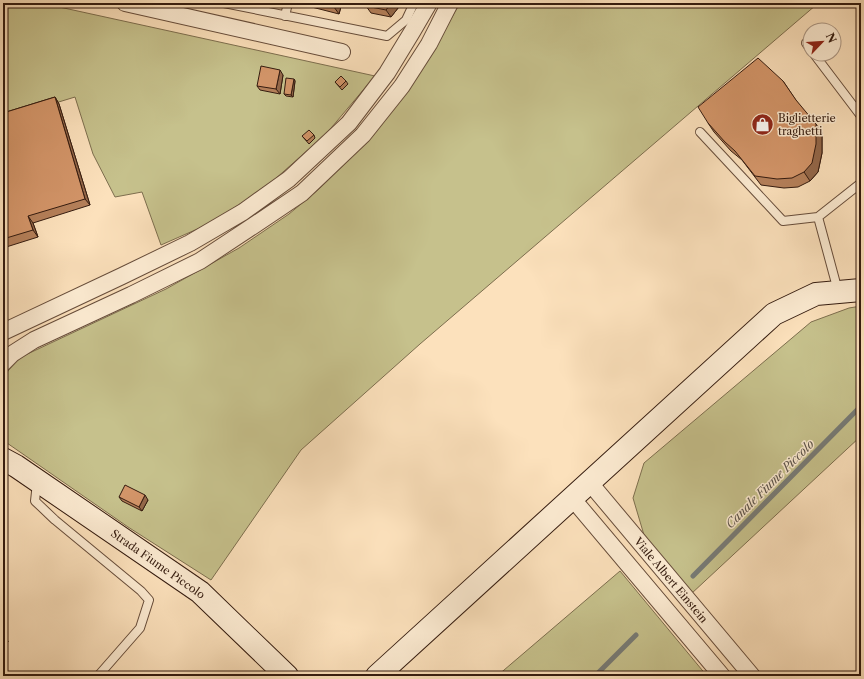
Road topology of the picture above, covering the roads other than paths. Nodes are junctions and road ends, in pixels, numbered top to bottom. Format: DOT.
graph roads {
  1 [pos="125,3"];
  2 [pos="224,3"];
  3 [pos="288,3"];
  4 [pos="414,3"];
  5 [pos="428,3"];
  6 [pos="450,3"];
  7 [pos="285,16"];
  8 [pos="342,52"];
  9 [pos="820,62"];
  10 [pos="861,116"];
  11 [pos="700,132"];
  12 [pos="861,183"];
  13 [pos="818,217"];
  14 [pos="861,290"];
  15 [pos="838,292"];
  16 [pos="3,332"];
  17 [pos="3,363"];
  18 [pos="8,459"];
  19 [pos="37,480"];
  20 [pos="590,483"];
  21 [pos="572,498"];
  22 [pos="98,676"];
  23 [pos="287,676"];
  24 [pos="377,676"];
  25 [pos="722,676"];
  26 [pos="752,676"];
  1 -- 8 [label="street"];
  2 -- 7 [label="lane"];
  3 -- 7 [label="lane"];
  4 -- 7 [label="lane"];
  5 -- 16 [label="street"];
  6 -- 17 [label="street"];
  9 -- 10 [label="lane"];
  11 -- 13 [label="lane"];
  12 -- 13 [label="lane"];
  13 -- 15 [label="lane"];
  14 -- 15 [label="main road"];
  15 -- 20 [label="main road"];
  18 -- 19 [label="main road, Strada Fiume Piccolo"];
  19 -- 22 [label="lane"];
  19 -- 23 [label="main road, Strada Fiume Piccolo"];
  20 -- 21 [label="main road"];
  20 -- 26 [label="street, Viale Albert Einstein"];
  21 -- 24 [label="main road"];
  21 -- 25 [label="street, Viale Albert Einstein"];
}
